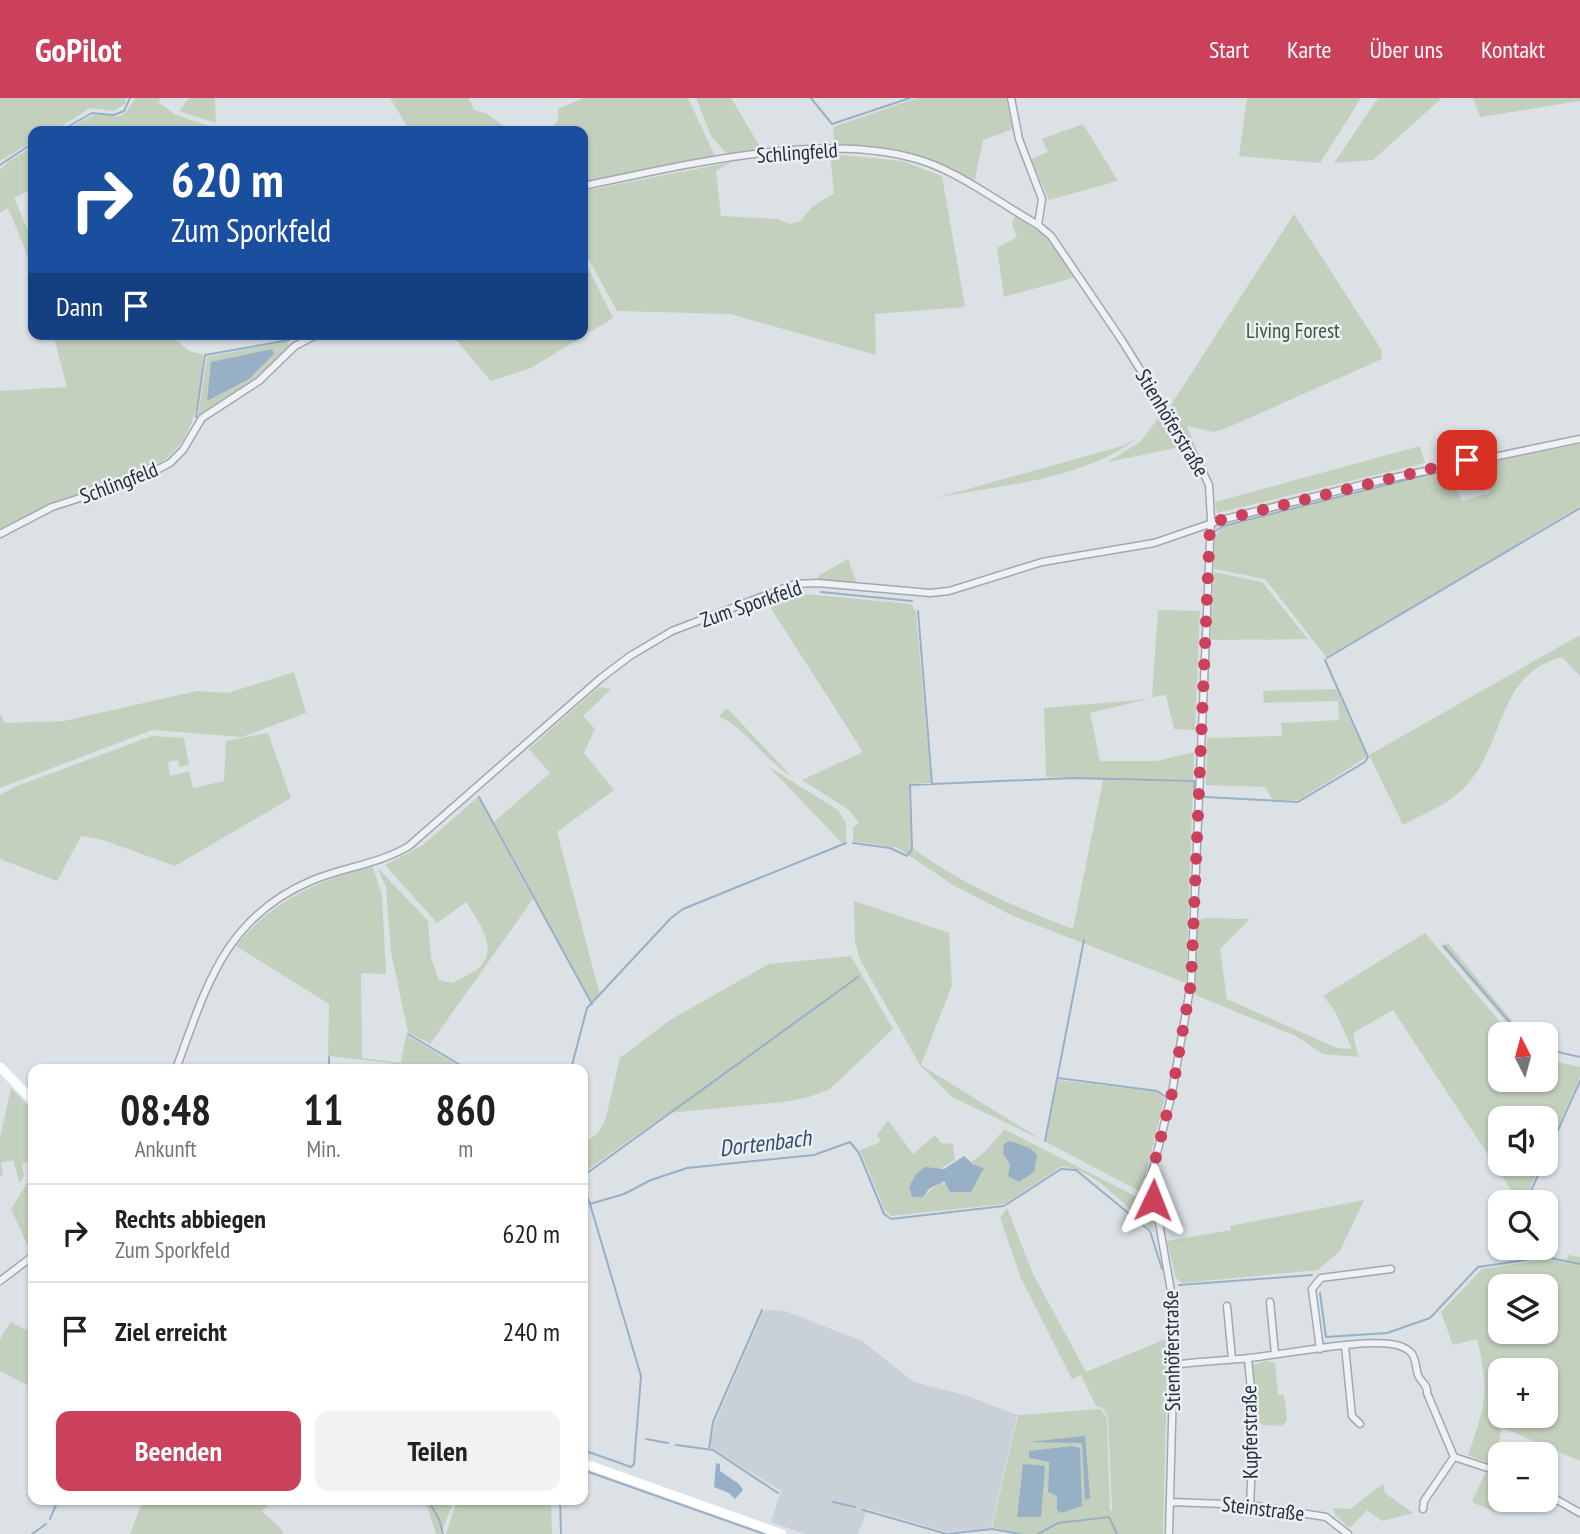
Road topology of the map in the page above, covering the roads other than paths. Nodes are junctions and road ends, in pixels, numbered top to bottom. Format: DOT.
graph roads {
  1 [pos="1011,98"];
  2 [pos="588,185"];
  3 [pos="1038,225"];
  4 [pos="306,340"];
  5 [pos="1580,439"];
  6 [pos="1210,526"];
  7 [pos="0,534"];
  8 [pos="178,1064"];
  9 [pos="0,1067"];
  10 [pos="28,1096"];
  11 [pos="28,1260"];
  12 [pos="1391,1269"];
  13 [pos="0,1282"];
  14 [pos="1270,1302"];
  15 [pos="1227,1306"];
  16 [pos="1345,1346"];
  17 [pos="1320,1349"];
  18 [pos="1275,1354"];
  19 [pos="1231,1359"];
  20 [pos="1248,1359"];
  21 [pos="1174,1365"];
  22 [pos="1360,1424"];
  23 [pos="1454,1457"];
  24 [pos="588,1464"];
  25 [pos="1488,1468"];
  26 [pos="1558,1500"];
  27 [pos="1171,1502"];
  28 [pos="1250,1505"];
  29 [pos="1423,1509"];
  30 [pos="1580,1513"];
  31 [pos="782,1534"];
  32 [pos="1169,1534"];
  33 [pos="1349,1534"];
  1 -- 3 [label="street"];
  2 -- 3 [label="street, Schlingfeld"];
  3 -- 6 [label="street, Stienhöferstraße"];
  4 -- 7 [label="street, Schlingfeld"];
  5 -- 6 [label="street, Zum Sporkfeld"];
  6 -- 8 [label="street, Zum Sporkfeld"];
  6 -- 21 [label="street, Stienhöferstraße"];
  9 -- 10 [label="street"];
  11 -- 13 [label="street"];
  12 -- 17 [label="street"];
  14 -- 18 [label="street"];
  15 -- 19 [label="street"];
  16 -- 17 [label="street"];
  16 -- 22 [label="street"];
  16 -- 23 [label="street"];
  17 -- 18 [label="street"];
  18 -- 20 [label="street"];
  19 -- 20 [label="street"];
  19 -- 21 [label="street"];
  20 -- 28 [label="street, Kupferstraße"];
  21 -- 27 [label="street, Stienhöferstraße"];
  23 -- 25 [label="street"];
  23 -- 29 [label="street"];
  24 -- 31 [label="street"];
  26 -- 30 [label="street"];
  27 -- 28 [label="street, Steinstraße"];
  27 -- 32 [label="street, Stienhöferstraße"];
  28 -- 33 [label="street, Steinstraße"];
}
